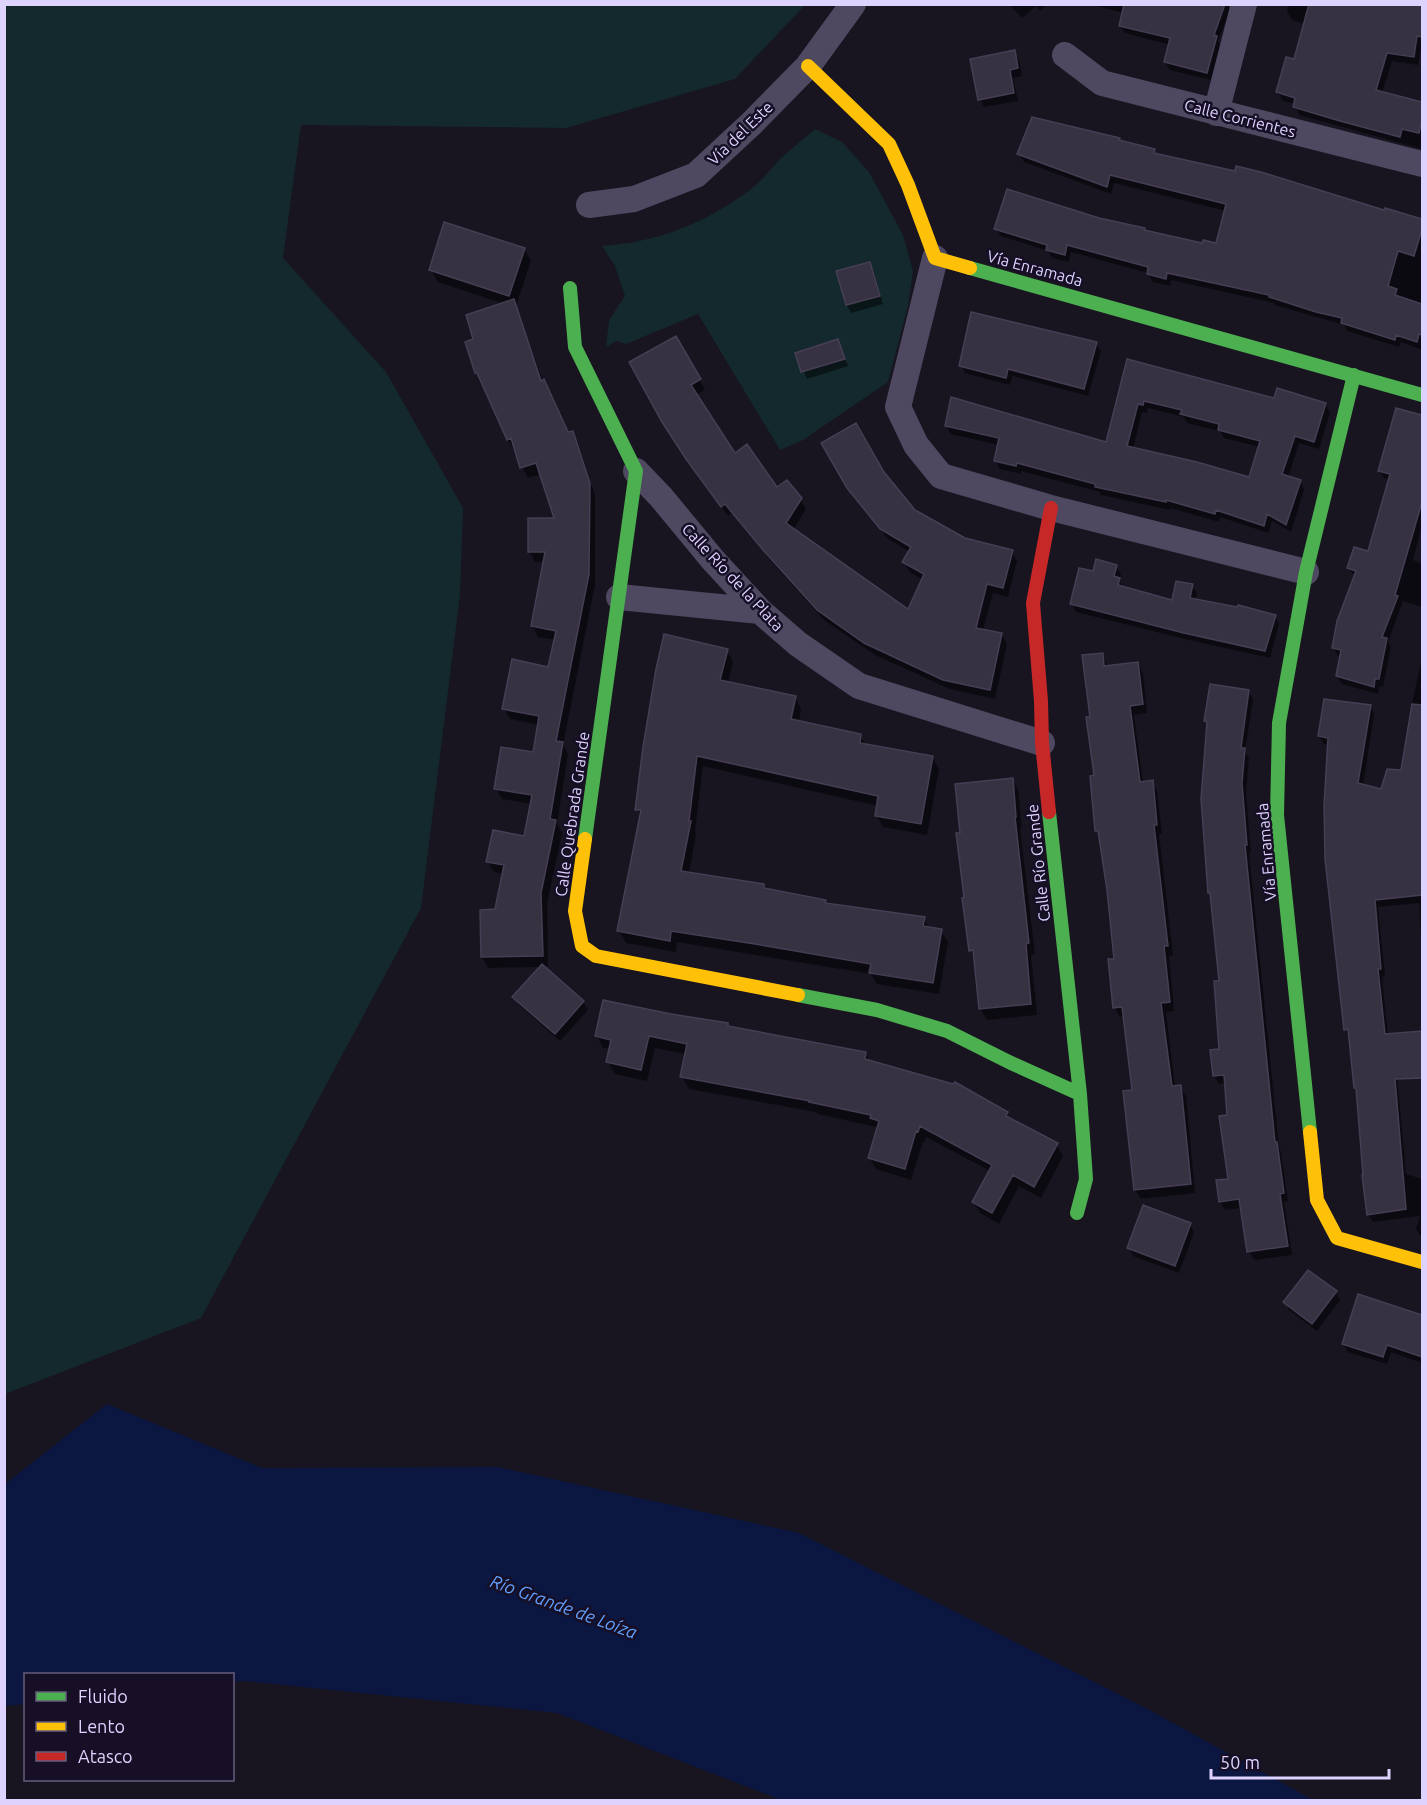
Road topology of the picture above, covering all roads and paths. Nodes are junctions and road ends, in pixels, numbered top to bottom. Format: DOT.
graph roads {
  1 [pos="853,4"];
  2 [pos="1244,4"];
  3 [pos="1065,55"];
  4 [pos="808,66"];
  5 [pos="1216,112"];
  6 [pos="1422,164"];
  7 [pos="589,205"];
  8 [pos="935,258"];
  9 [pos="570,288"];
  10 [pos="1354,375"];
  11 [pos="1422,395"];
  12 [pos="636,471"];
  13 [pos="1051,508"];
  14 [pos="1306,572"];
  15 [pos="619,597"];
  16 [pos="760,611"];
  17 [pos="1042,743"];
  18 [pos="1080,1094"];
  19 [pos="1077,1213"];
  20 [pos="1422,1262"];
  1 -- 4 [label="street, Vía del Este"];
  2 -- 5 [label="street"];
  3 -- 5 [label="street, Calle Corrientes"];
  4 -- 7 [label="street, Vía del Este"];
  4 -- 8 [label="street"];
  5 -- 6 [label="street, Calle Corrientes"];
  8 -- 10 [label="street, Vía Enramada"];
  8 -- 13 [label="street"];
  9 -- 12 [label="street"];
  10 -- 11 [label="street, Vía Enramada"];
  10 -- 14 [label="street, Vía Enramada"];
  12 -- 15 [label="street, Calle Quebrada Grande"];
  12 -- 16 [label="street, Calle Río de la Plata"];
  13 -- 14 [label="street"];
  13 -- 17 [label="street, Calle Río Grande"];
  14 -- 20 [label="street, Vía Enramada"];
  15 -- 16 [label="street"];
  15 -- 18 [label="street, Calle Quebrada Grande"];
  16 -- 17 [label="street, Calle Río de la Plata"];
  17 -- 18 [label="street, Calle Río Grande"];
  18 -- 19 [label="street, Calle Río Grande"];
}
